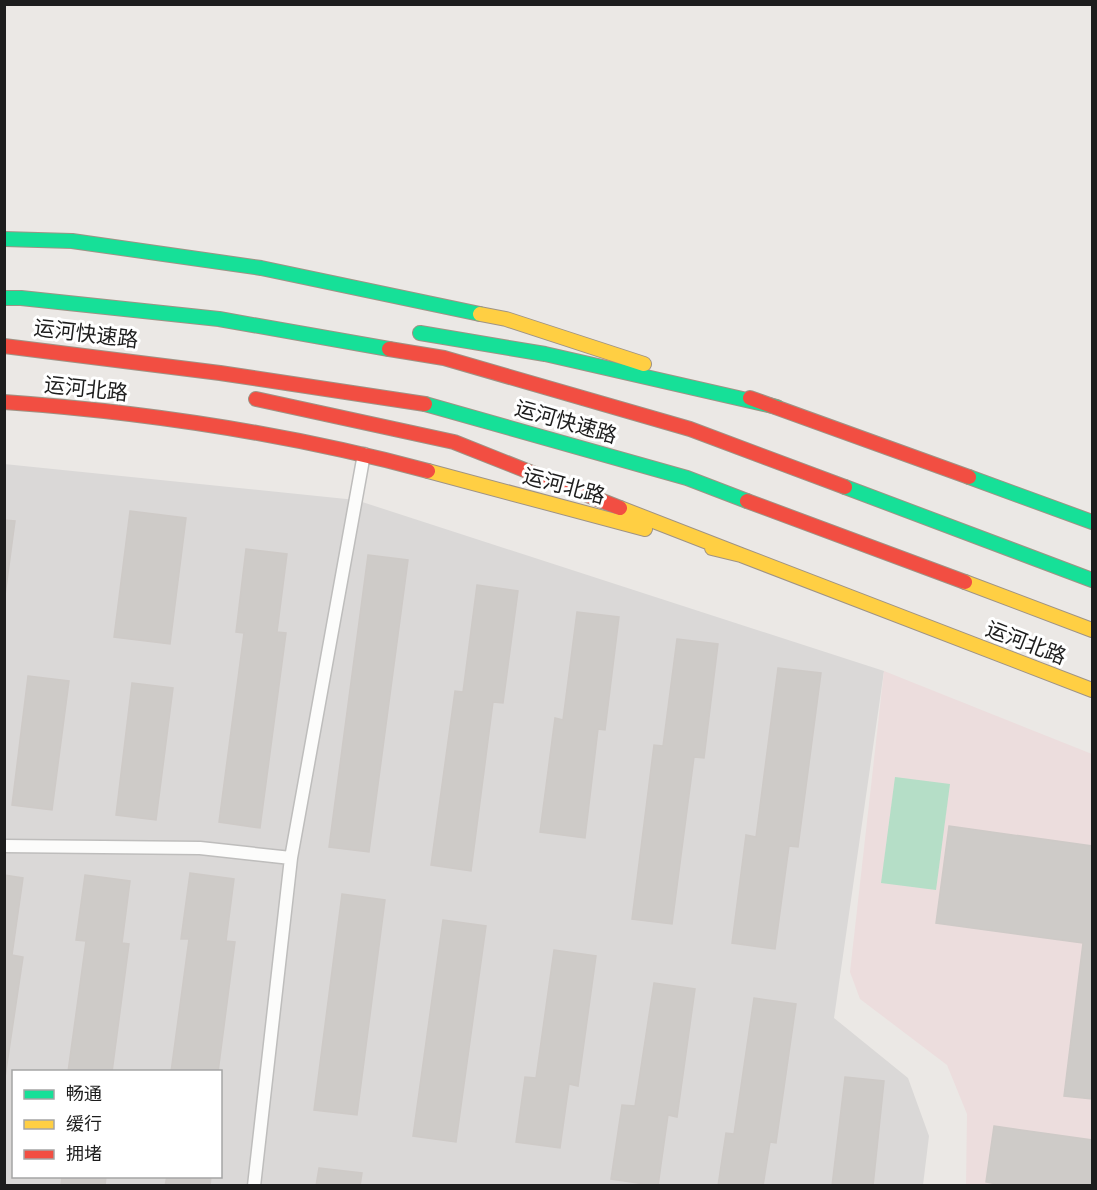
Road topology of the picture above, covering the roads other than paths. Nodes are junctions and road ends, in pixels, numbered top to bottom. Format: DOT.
graph roads {
  1 [pos="4,239"];
  2 [pos="16,284"];
  3 [pos="38,286"];
  4 [pos="4,298"];
  5 [pos="409,331"];
  6 [pos="4,346"];
  7 [pos="143,363"];
  8 [pos="208,385"];
  9 [pos="240,395"];
  10 [pos="4,402"];
  11 [pos="777,407"];
  12 [pos="364,454"];
  13 [pos="1092,522"];
  14 [pos="741,555"];
  15 [pos="1092,580"];
  16 [pos="1092,630"];
  17 [pos="1092,690"];
  18 [pos="4,846"];
  19 [pos="291,858"];
  20 [pos="254,1185"];
  1 -- 11 [label="main road"];
  2 -- 3 [label="main road"];
  4 -- 15 [label="main road, 运河快速路"];
  5 -- 11 [label="main road"];
  6 -- 7 [label="main road, 运河快速路"];
  7 -- 8 [label="main road"];
  7 -- 16 [label="main road, 运河快速路"];
  9 -- 14 [label="main road"];
  10 -- 12 [label="main road, 运河北路"];
  11 -- 13 [label="main road"];
  12 -- 14 [label="main road, 运河北路"];
  12 -- 19 [label="lane"];
  14 -- 17 [label="main road, 运河北路"];
  18 -- 19 [label="lane"];
  19 -- 20 [label="lane"];
}
